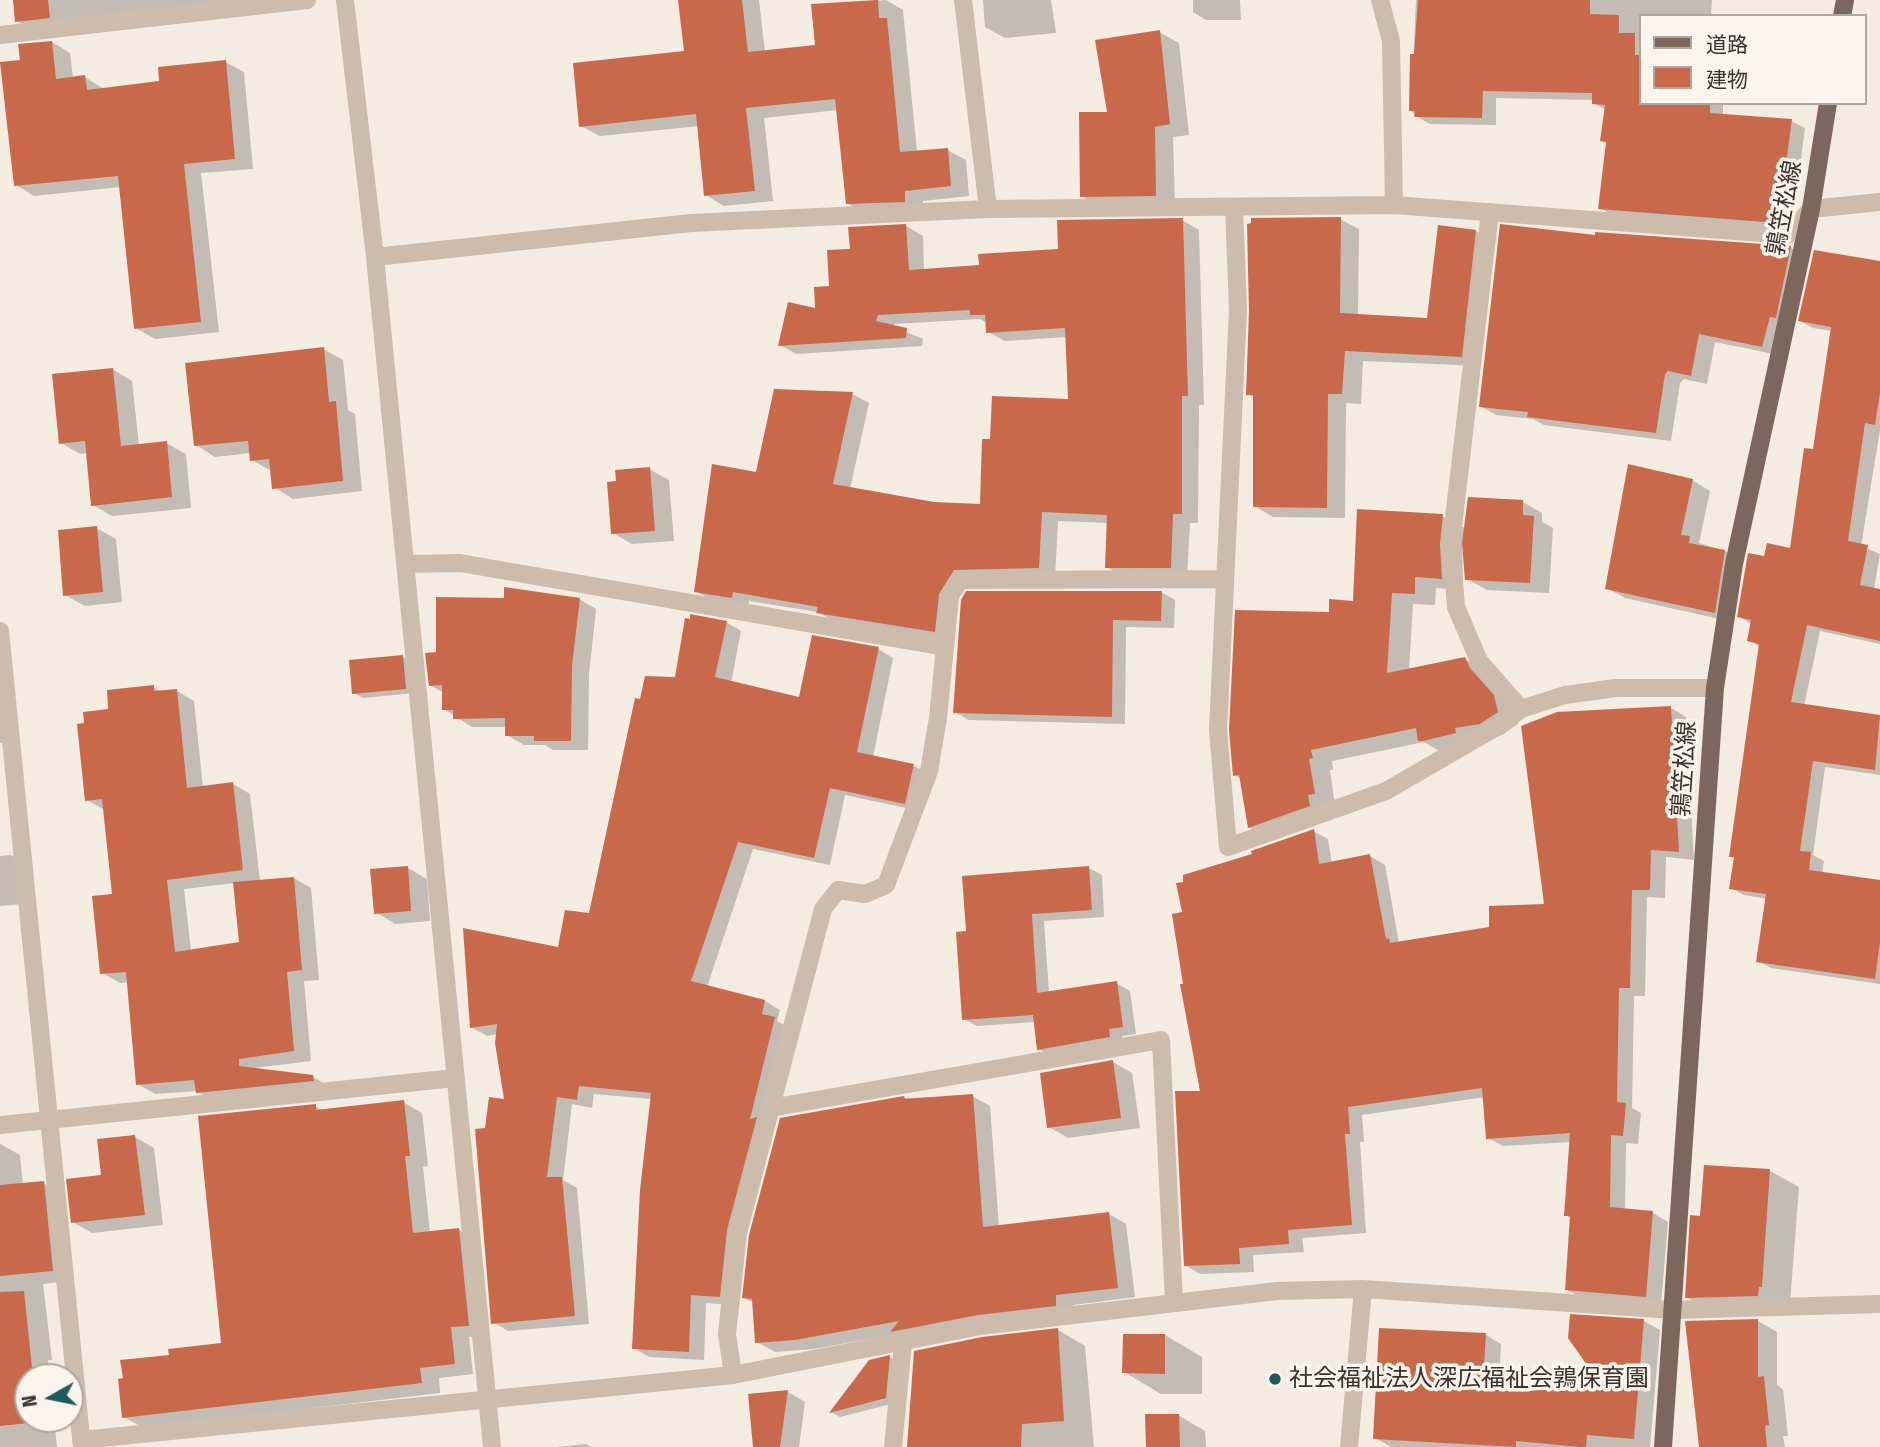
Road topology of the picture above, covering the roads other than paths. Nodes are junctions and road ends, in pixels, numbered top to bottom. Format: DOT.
graph roads {
  1 [pos="307,0"];
  2 [pos="345,0"];
  3 [pos="963,0"];
  4 [pos="1380,0"];
  5 [pos="0,35"];
  6 [pos="1828,105"];
  7 [pos="1880,202"];
  8 [pos="1394,205"];
  9 [pos="1234,207"];
  10 [pos="988,209"];
  11 [pos="1811,209"];
  12 [pos="1490,212"];
  13 [pos="375,257"];
  14 [pos="406,564"];
  15 [pos="1225,579"];
  16 [pos="0,631"];
  17 [pos="945,647"];
  18 [pos="1715,688"];
  19 [pos="1521,709"];
  20 [pos="455,1078"];
  21 [pos="769,1108"];
  22 [pos="51,1120"];
  23 [pos="0,1125"];
  24 [pos="1363,1289"];
  25 [pos="1174,1301"];
  26 [pos="1880,1304"];
  27 [pos="1673,1311"];
  28 [pos="903,1343"];
  29 [pos="733,1375"];
  30 [pos="488,1398"];
  31 [pos="81,1444"];
  32 [pos="492,1447"];
  33 [pos="893,1447"];
  34 [pos="1349,1447"];
  35 [pos="1663,1447"];
  1 -- 5 [label="street"];
  2 -- 13 [label="street"];
  3 -- 10 [label="street"];
  4 -- 8 [label="street"];
  6 -- 11 [label="main road, 鶉笠松線"];
  7 -- 11 [label="street"];
  8 -- 9 [label="street"];
  8 -- 12 [label="street"];
  9 -- 10 [label="street"];
  9 -- 15 [label="street"];
  10 -- 13 [label="street"];
  11 -- 12 [label="street"];
  11 -- 18 [label="main road, 鶉笠松線"];
  12 -- 19 [label="street"];
  13 -- 14 [label="street"];
  14 -- 17 [label="street"];
  14 -- 20 [label="street"];
  15 -- 17 [label="street"];
  15 -- 19 [label="street"];
  16 -- 22 [label="street"];
  17 -- 21 [label="street"];
  18 -- 19 [label="street"];
  18 -- 27 [label="main road, 鶉笠松線"];
  20 -- 22 [label="street"];
  20 -- 30 [label="street"];
  21 -- 25 [label="street"];
  21 -- 29 [label="street"];
  22 -- 23 [label="street"];
  22 -- 31 [label="street"];
  24 -- 25 [label="street"];
  24 -- 27 [label="street"];
  24 -- 34 [label="street"];
  25 -- 28 [label="street"];
  26 -- 27 [label="street"];
  27 -- 35 [label="main road, 鶉笠松線"];
  28 -- 29 [label="street"];
  28 -- 33 [label="street"];
  29 -- 30 [label="street"];
  30 -- 31 [label="street"];
  30 -- 32 [label="street"];
}
